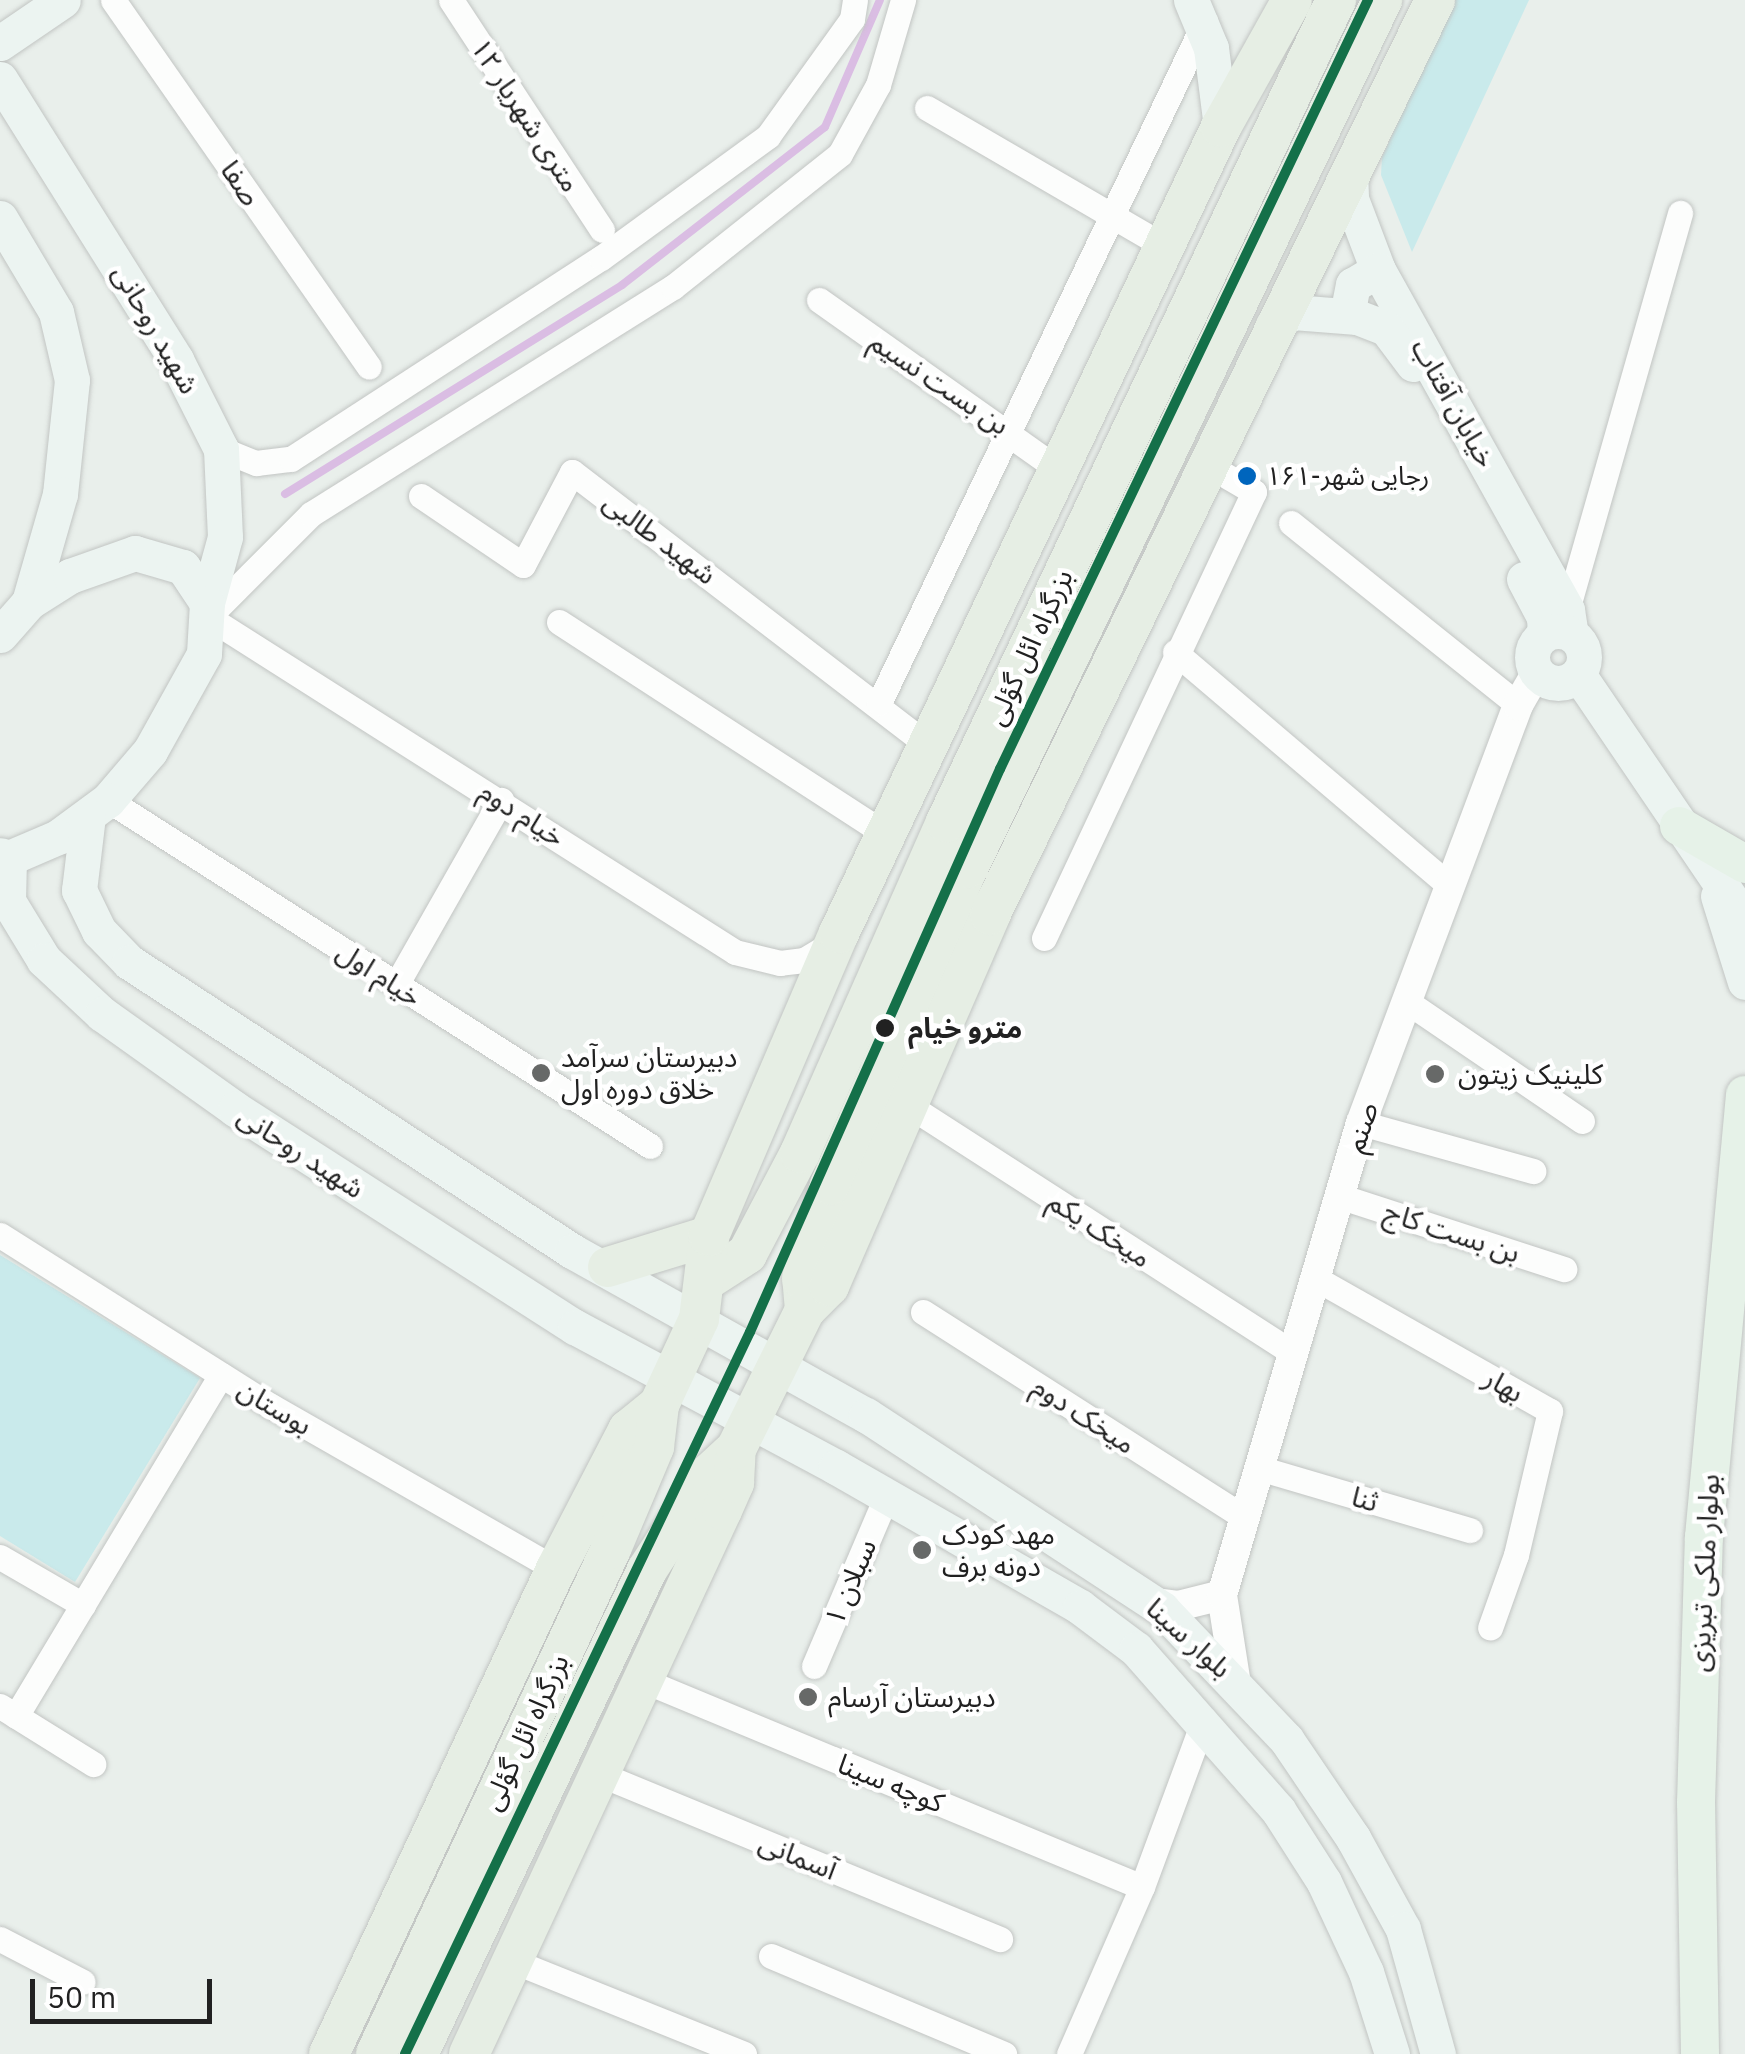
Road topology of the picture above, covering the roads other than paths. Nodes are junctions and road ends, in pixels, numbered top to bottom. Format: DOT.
graph roads {
  1 [pos="62,0"];
  2 [pos="113,0"];
  3 [pos="450,0"];
  4 [pos="855,0"];
  5 [pos="902,0"];
  6 [pos="1292,0"];
  7 [pos="1336,0"];
  8 [pos="1382,0"];
  9 [pos="1435,0"];
  10 [pos="1198,10"];
  11 [pos="0,44"];
  12 [pos="0,79"];
  13 [pos="927,108"];
  14 [pos="1221,127"];
  15 [pos="1350,169"];
  16 [pos="1680,213"];
  17 [pos="1112,214"];
  18 [pos="0,218"];
  19 [pos="602,230"];
  20 [pos="1164,246"];
  21 [pos="1378,270"];
  22 [pos="819,300"];
  23 [pos="1348,316"];
  24 [pos="1274,324"];
  25 [pos="369,367"];
  26 [pos="1009,430"];
  27 [pos="221,449"];
  28 [pos="1206,464"];
  29 [pos="1058,470"];
  30 [pos="420,496"];
  31 [pos="1291,523"];
  32 [pos="28,602"];
  33 [pos="208,610"];
  34 [pos="559,622"];
  35 [pos="1561,626"];
  36 [pos="0,635"];
  37 [pos="1175,652"];
  38 [pos="1537,672"];
  39 [pos="1578,674"];
  40 [pos="879,703"];
  41 [pos="1518,705"];
  42 [pos="928,745"];
  43 [pos="501,800"];
  44 [pos="98,808"];
  45 [pos="1679,826"];
  46 [pos="884,833"];
  47 [pos="4,856"];
  48 [pos="1745,864"];
  49 [pos="1707,868"];
  50 [pos="1448,884"];
  51 [pos="1745,920"];
  52 [pos="839,933"];
  53 [pos="0,937"];
  54 [pos="1044,938"];
  55 [pos="44,960"];
  56 [pos="1745,982"];
  57 [pos="396,985"];
  58 [pos="1406,1000"];
  59 [pos="1745,1094"];
  60 [pos="908,1106"];
  61 [pos="1582,1121"];
  62 [pos="1360,1123"];
  63 [pos="650,1146"];
  64 [pos="1533,1171"];
  65 [pos="1339,1196"];
  66 [pos="0,1235"];
  67 [pos="710,1236"];
  68 [pos="608,1268"];
  69 [pos="1564,1268"];
  70 [pos="1315,1278"];
  71 [pos="707,1280"];
  72 [pos="804,1310"];
  73 [pos="924,1312"];
  74 [pos="699,1319"];
  75 [pos="1293,1353"];
  76 [pos="779,1363"];
  77 [pos="221,1374"];
  78 [pos="665,1392"];
  79 [pos="744,1435"];
  80 [pos="1259,1468"];
  81 [pos="886,1497"];
  82 [pos="1244,1518"];
  83 [pos="1470,1530"];
  84 [pos="611,1549"];
  85 [pos="0,1557"];
  86 [pos="556,1569"];
  87 [pos="648,1570"];
  88 [pos="1222,1595"];
  89 [pos="1154,1603"];
  90 [pos="83,1605"];
  91 [pos="1490,1628"];
  92 [pos="814,1666"];
  93 [pos="1235,1678"];
  94 [pos="640,1679"];
  95 [pos="8,1711"];
  96 [pos="1204,1719"];
  97 [pos="92,1764"];
  98 [pos="598,1773"];
  99 [pos="1142,1886"];
  100 [pos="0,1939"];
  101 [pos="1000,1939"];
  102 [pos="771,1956"];
  103 [pos="513,1961"];
  104 [pos="83,1982"];
  105 [pos="329,2054"];
  106 [pos="376,2054"];
  107 [pos="418,2054"];
  108 [pos="469,2054"];
  109 [pos="744,2054"];
  110 [pos="1004,2054"];
  111 [pos="1069,2054"];
  112 [pos="1392,2054"];
  113 [pos="1438,2054"];
  114 [pos="1700,2054"];
  1 -- 11 [label="main road"];
  2 -- 25 [label="street, صفا"];
  3 -- 19 [label="street, ۱۲ متری شهریار"];
  4 -- 27 [label="street"];
  5 -- 33 [label="street"];
  6 -- 14 [label="highway"];
  7 -- 71 [label="highway, بزرگراه ائل گؤلی"];
  8 -- 72 [label="highway, بزرگراه ائل گؤلی"];
  9 -- 15 [label="highway"];
  10 -- 14 [label="main road"];
  10 -- 17 [label="street"];
  12 -- 27 [label="main road, شهید روحانی"];
  13 -- 17 [label="street"];
  14 -- 20 [label="highway"];
  15 -- 21 [label="main road, خیابان آفتاب"];
  15 -- 24 [label="highway"];
  16 -- 35 [label="street"];
  17 -- 20 [label="street"];
  17 -- 26 [label="street"];
  18 -- 32 [label="main road"];
  20 -- 29 [label="highway"];
  21 -- 23 [label="main road"];
  21 -- 35 [label="main road, خیابان آفتاب"];
  22 -- 26 [label="street, بن بست نسیم"];
  23 -- 24 [label="main road"];
  23 -- 35 [label="main road"];
  24 -- 28 [label="highway"];
  26 -- 29 [label="street, بن بست نسیم"];
  26 -- 40 [label="street"];
  27 -- 33 [label="main road, شهید روحانی"];
  28 -- 37 [label="street"];
  28 -- 60 [label="highway"];
  29 -- 42 [label="highway"];
  30 -- 40 [label="street, شهید طالبی"];
  31 -- 41 [label="street"];
  32 -- 33 [label="main road"];
  32 -- 36 [label="main road"];
  33 -- 43 [label="street, خیام دوم"];
  33 -- 44 [label="main road, شهید روحانی"];
  34 -- 46 [label="street"];
  35 -- 38 [label="main road"];
  35 -- 39 [label="main road"];
  37 -- 50 [label="street"];
  37 -- 54 [label="street"];
  38 -- 39 [label="main road"];
  38 -- 41 [label="street, صنم"];
  39 -- 45 [label="main road"];
  40 -- 42 [label="street, شهید طالبی"];
  41 -- 50 [label="street, صنم"];
  42 -- 46 [label="highway"];
  43 -- 52 [label="street, خیام دوم"];
  43 -- 57 [label="street"];
  44 -- 47 [label="main road"];
  44 -- 57 [label="street, خیام اول"];
  44 -- 68 [label="main road"];
  45 -- 48 [label="main road"];
  45 -- 49 [label="main road"];
  46 -- 52 [label="highway"];
  47 -- 55 [label="main road, شهید روحانی"];
  49 -- 51 [label="main road"];
  49 -- 56 [label="main road"];
  50 -- 58 [label="street, صنم"];
  52 -- 67 [label="highway"];
  53 -- 55 [label="main road"];
  55 -- 78 [label="main road, شهید روحانی"];
  57 -- 63 [label="street, خیام اول"];
  58 -- 61 [label="street"];
  58 -- 62 [label="street, صنم"];
  59 -- 114 [label="main road, بولوار ملکی تبریزی"];
  60 -- 72 [label="highway"];
  60 -- 75 [label="street, میخک یکم"];
  62 -- 64 [label="street"];
  62 -- 65 [label="street, صنم"];
  65 -- 69 [label="street, بن بست کاج"];
  65 -- 70 [label="street, صنم"];
  66 -- 77 [label="street, بوستان"];
  67 -- 68 [label="highway"];
  67 -- 71 [label="highway"];
  68 -- 74 [label="main road"];
  70 -- 75 [label="street, صنم"];
  70 -- 91 [label="street, بهار"];
  71 -- 74 [label="highway"];
  72 -- 76 [label="highway"];
  73 -- 82 [label="street, میخک دوم"];
  74 -- 76 [label="main road, بلوار سینا"];
  74 -- 78 [label="highway"];
  75 -- 80 [label="street, صنم"];
  76 -- 79 [label="highway"];
  76 -- 89 [label="main road, بلوار سینا"];
  77 -- 86 [label="street, بوستان"];
  77 -- 90 [label="street"];
  78 -- 79 [label="main road, شهید روحانی"];
  78 -- 84 [label="highway, بزرگراه ائل گؤلی"];
  78 -- 86 [label="highway"];
  79 -- 81 [label="main road, بلوار سینا"];
  79 -- 87 [label="highway, بزرگراه ائل گؤلی"];
  79 -- 94 [label="highway"];
  80 -- 82 [label="street, صنم"];
  80 -- 83 [label="street, ثنا"];
  81 -- 92 [label="street, سبلان ۱"];
  81 -- 96 [label="main road, بلوار سینا"];
  82 -- 88 [label="street, صنم"];
  84 -- 87 [label="highway"];
  84 -- 106 [label="highway, بزرگراه ائل گؤلی"];
  85 -- 90 [label="street"];
  86 -- 105 [label="highway"];
  87 -- 107 [label="highway, بزرگراه ائل گؤلی"];
  88 -- 89 [label="street"];
  88 -- 93 [label="street"];
  89 -- 93 [label="main road, بلوار سینا"];
  90 -- 95 [label="street"];
  93 -- 113 [label="main road, بلوار سینا"];
  94 -- 98 [label="highway"];
  94 -- 99 [label="street, کوچه سینا"];
  95 -- 97 [label="street"];
  96 -- 99 [label="street"];
  96 -- 112 [label="main road, بلوار سینا"];
  98 -- 101 [label="street, آسمانی"];
  98 -- 103 [label="highway"];
  99 -- 111 [label="street"];
  100 -- 104 [label="street"];
  102 -- 110 [label="street"];
  103 -- 108 [label="highway"];
  103 -- 109 [label="street"];
}
